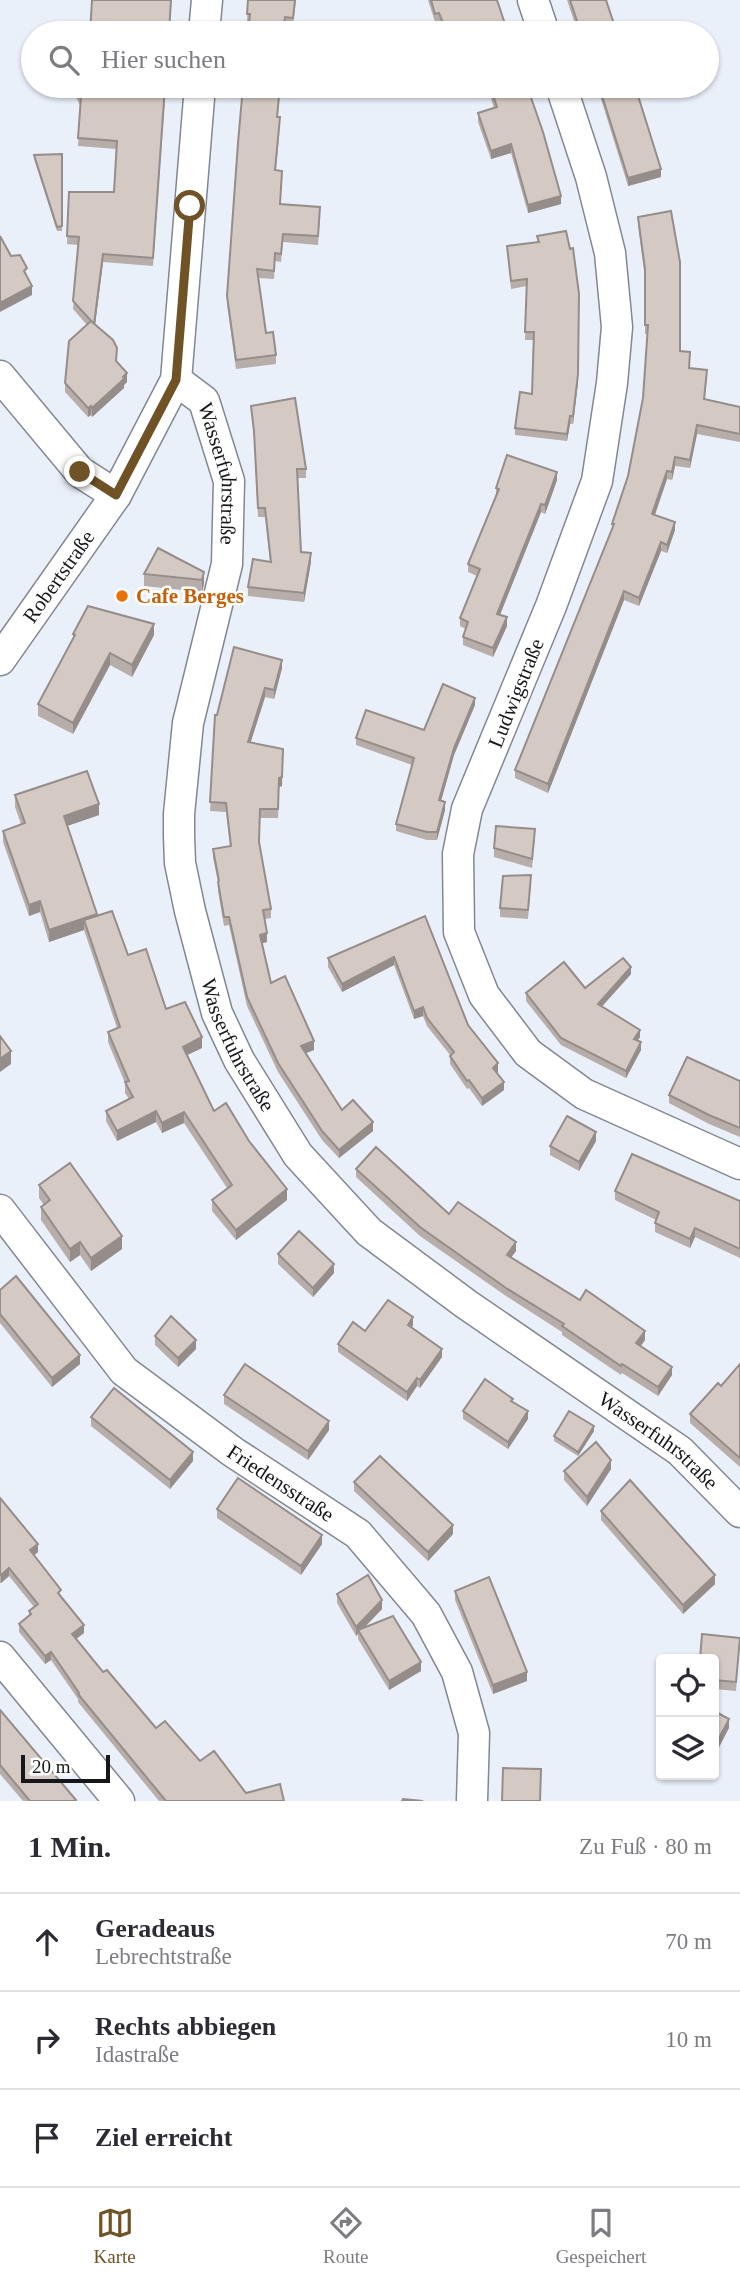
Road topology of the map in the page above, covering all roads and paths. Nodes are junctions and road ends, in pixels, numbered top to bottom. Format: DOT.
graph roads {
  1 [pos="207,0"];
  2 [pos="533,0"];
  3 [pos="205,21"];
  4 [pos="540,21"];
  5 [pos="199,98"];
  6 [pos="565,98"];
  7 [pos="0,376"];
  8 [pos="176,380"];
  9 [pos="116,495"];
  10 [pos="0,660"];
  11 [pos="740,1164"];
  12 [pos="0,1210"];
  13 [pos="740,1513"];
  14 [pos="0,1657"];
  15 [pos="120,1801"];
  16 [pos="472,1801"];
  1 -- 3 [label="street"];
  2 -- 4 [label="street"];
  5 -- 8 [label="street"];
  6 -- 11 [label="street, Ludwigstraße"];
  7 -- 9 [label="street"];
  8 -- 9 [label="street, Robertstraße"];
  8 -- 13 [label="street, Wasserfuhrstraße"];
  9 -- 10 [label="street, Robertstraße"];
  12 -- 16 [label="street, Friedensstraße"];
  14 -- 15 [label="street"];
}
